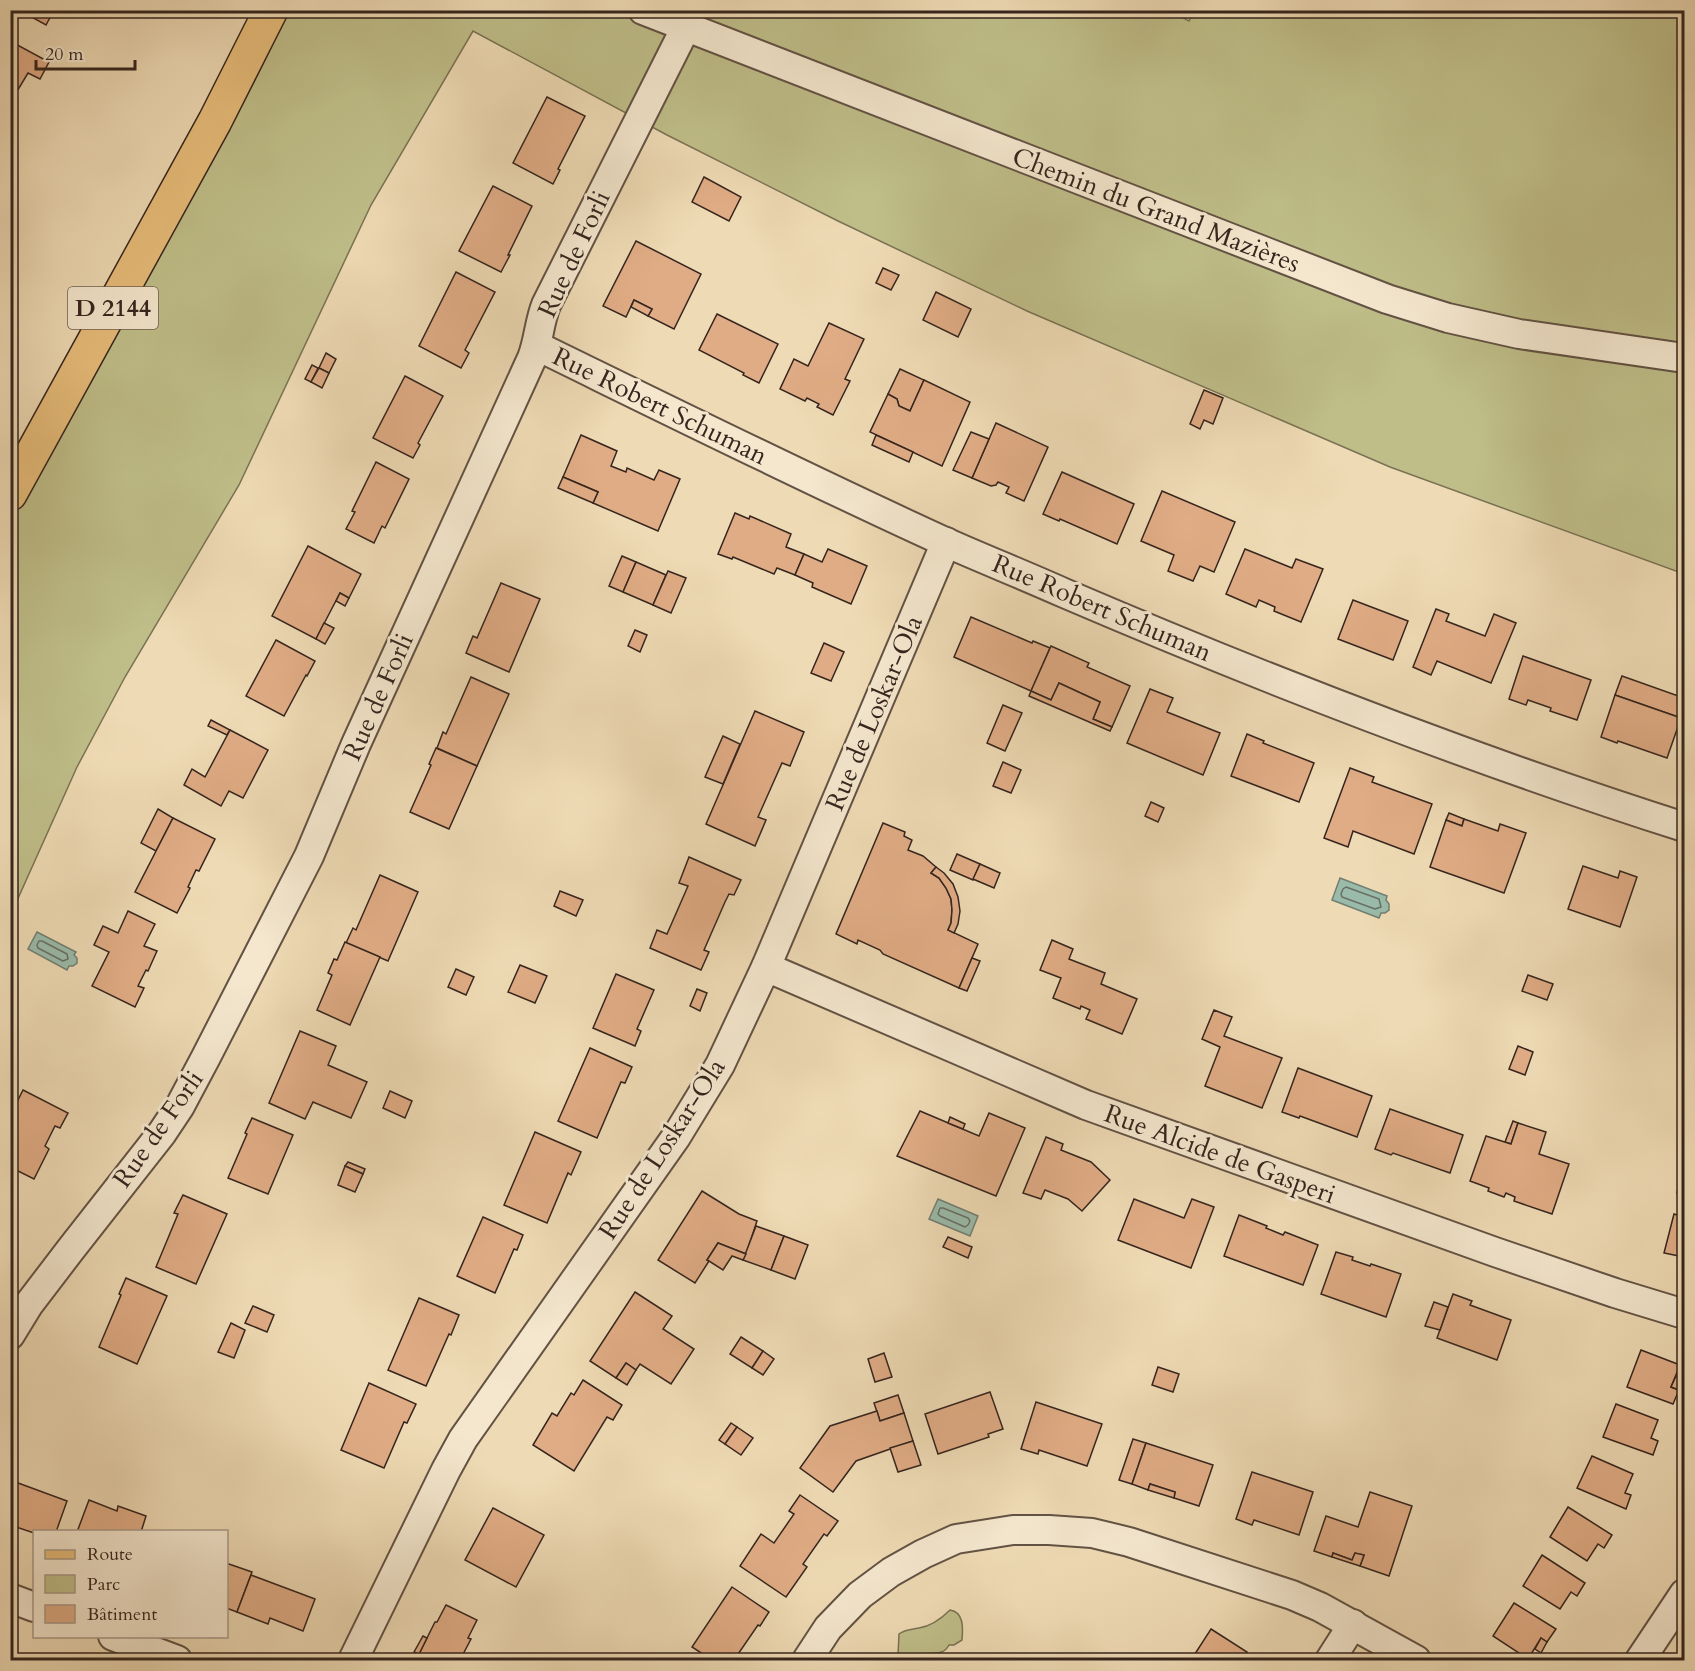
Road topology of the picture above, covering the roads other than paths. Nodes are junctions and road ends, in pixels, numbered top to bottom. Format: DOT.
graph roads {
  1 [pos="271,10"];
  2 [pos="286,10"];
  3 [pos="643,10"];
  4 [pos="686,27"];
  5 [pos="215,122"];
  6 [pos="537,346"];
  7 [pos="1684,358"];
  8 [pos="10,494"];
  9 [pos="946,542"];
  10 [pos="1684,827"];
  11 [pos="766,967"];
  12 [pos="1684,1314"];
  13 [pos="10,1335"];
  14 [pos="1684,1594"];
  15 [pos="10,1598"];
  16 [pos="33,1607"];
  17 [pos="1353,1624"];
  18 [pos="118,1638"];
  19 [pos="177,1660"];
  20 [pos="353,1660"];
  21 [pos="807,1660"];
  22 [pos="1330,1660"];
  23 [pos="1416,1660"];
  24 [pos="1640,1660"];
  1 -- 5 [label="main road, D 2144"];
  2 -- 5 [label="main road, D 2144"];
  3 -- 4 [label="street, Chemin du Grand Mazières"];
  4 -- 6 [label="street, Rue de Forli"];
  4 -- 7 [label="street, Chemin du Grand Mazières"];
  5 -- 8 [label="main road, D 2144"];
  6 -- 9 [label="street, Rue Robert Schuman"];
  6 -- 13 [label="street, Rue de Forli"];
  9 -- 10 [label="street, Rue Robert Schuman"];
  9 -- 11 [label="street, Rue de Loskar-Ola"];
  11 -- 12 [label="street, Rue Alcide de Gasperi"];
  11 -- 20 [label="street, Rue de Loskar-Ola"];
  14 -- 24 [label="street"];
  15 -- 16 [label="street"];
  17 -- 21 [label="street"];
  17 -- 22 [label="street"];
  17 -- 23 [label="street"];
  18 -- 19 [label="street"];
}
